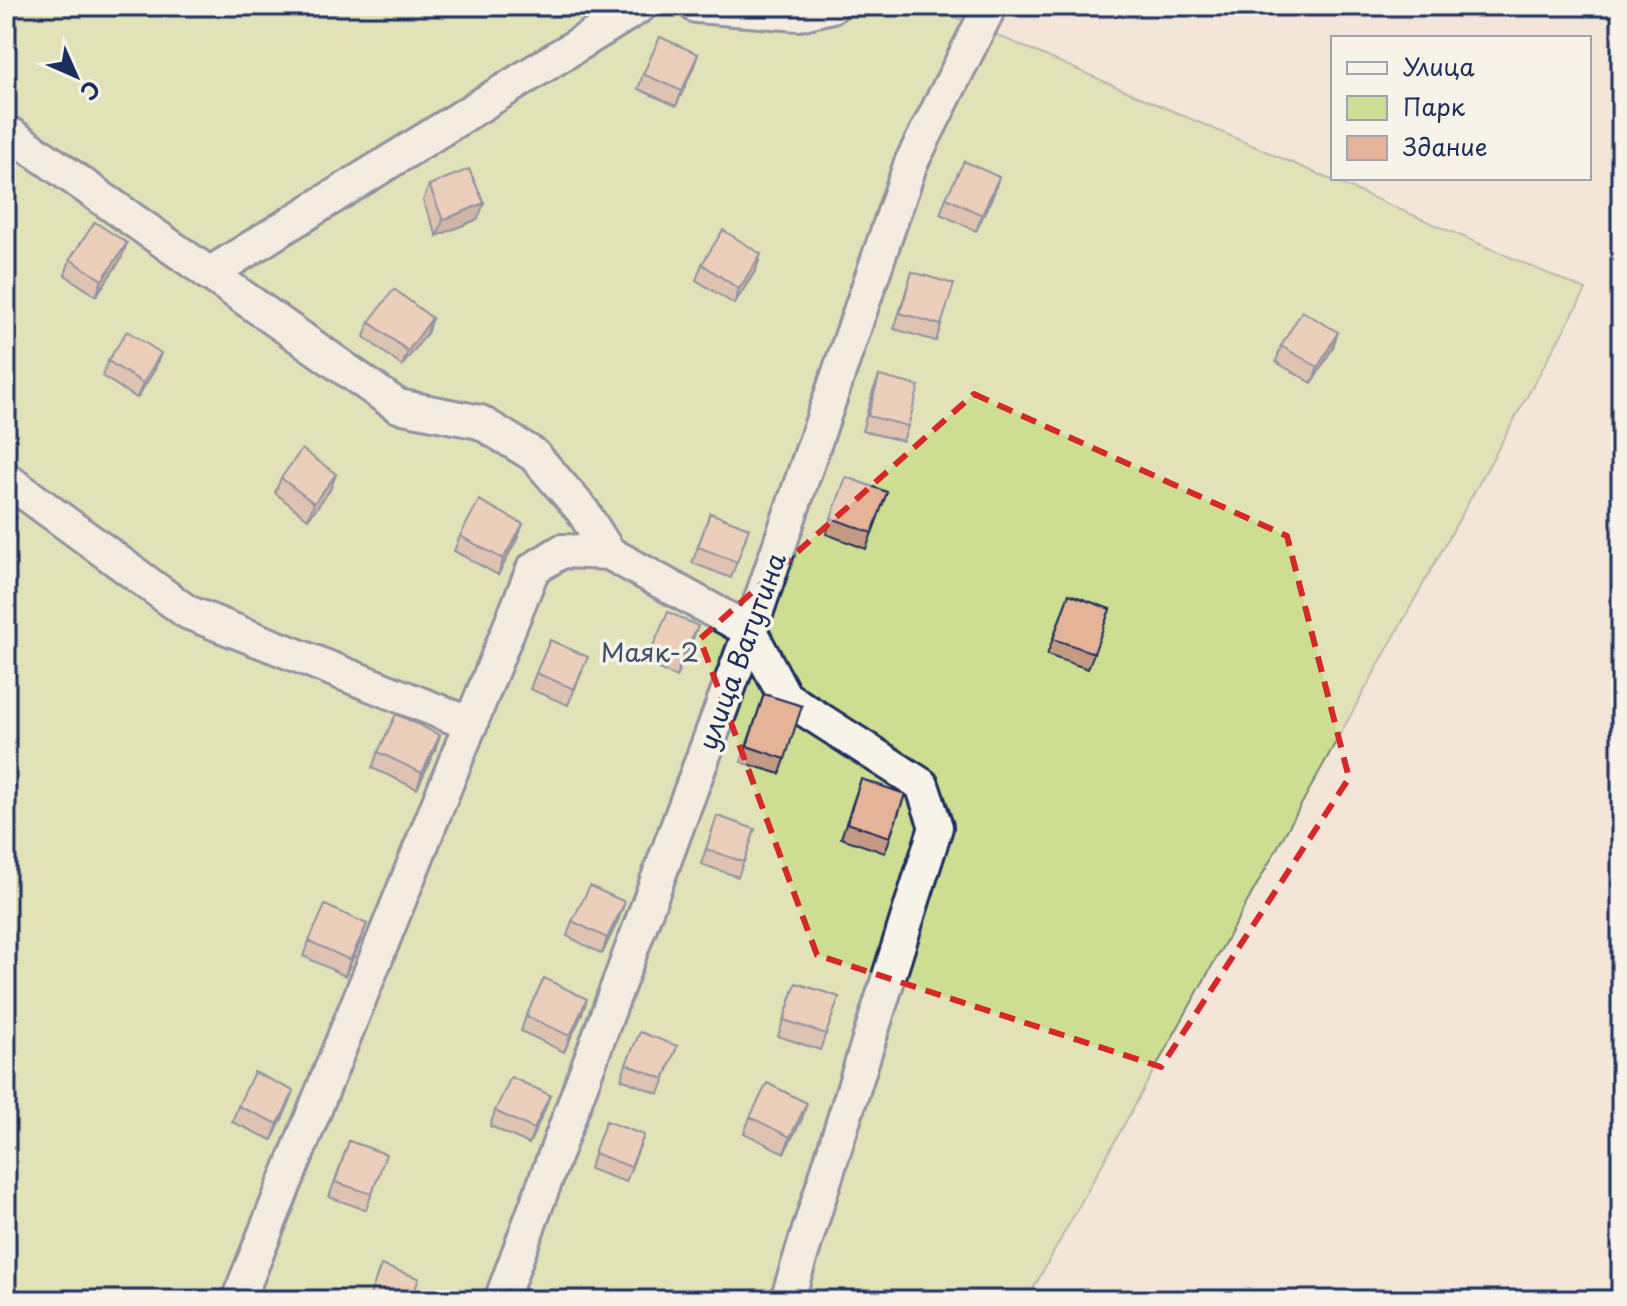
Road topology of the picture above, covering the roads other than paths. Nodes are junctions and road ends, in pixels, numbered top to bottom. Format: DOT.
graph roads {
  1 [pos="640,6"];
  2 [pos="696,6"];
  3 [pos="832,6"];
  4 [pos="990,6"];
  5 [pos="12,135"];
  6 [pos="209,274"];
  7 [pos="6,479"];
  8 [pos="609,553"];
  9 [pos="750,631"];
  10 [pos="471,724"];
  11 [pos="238,1300"];
  12 [pos="501,1300"];
  13 [pos="787,1300"];
  1 -- 6 [label="street"];
  2 -- 3 [label="street"];
  4 -- 9 [label="street, улица Ватутина"];
  5 -- 6 [label="street"];
  6 -- 8 [label="street"];
  7 -- 10 [label="street"];
  8 -- 9 [label="street"];
  8 -- 10 [label="street"];
  9 -- 12 [label="street, улица Ватутина"];
  9 -- 13 [label="street"];
  10 -- 11 [label="street"];
}
